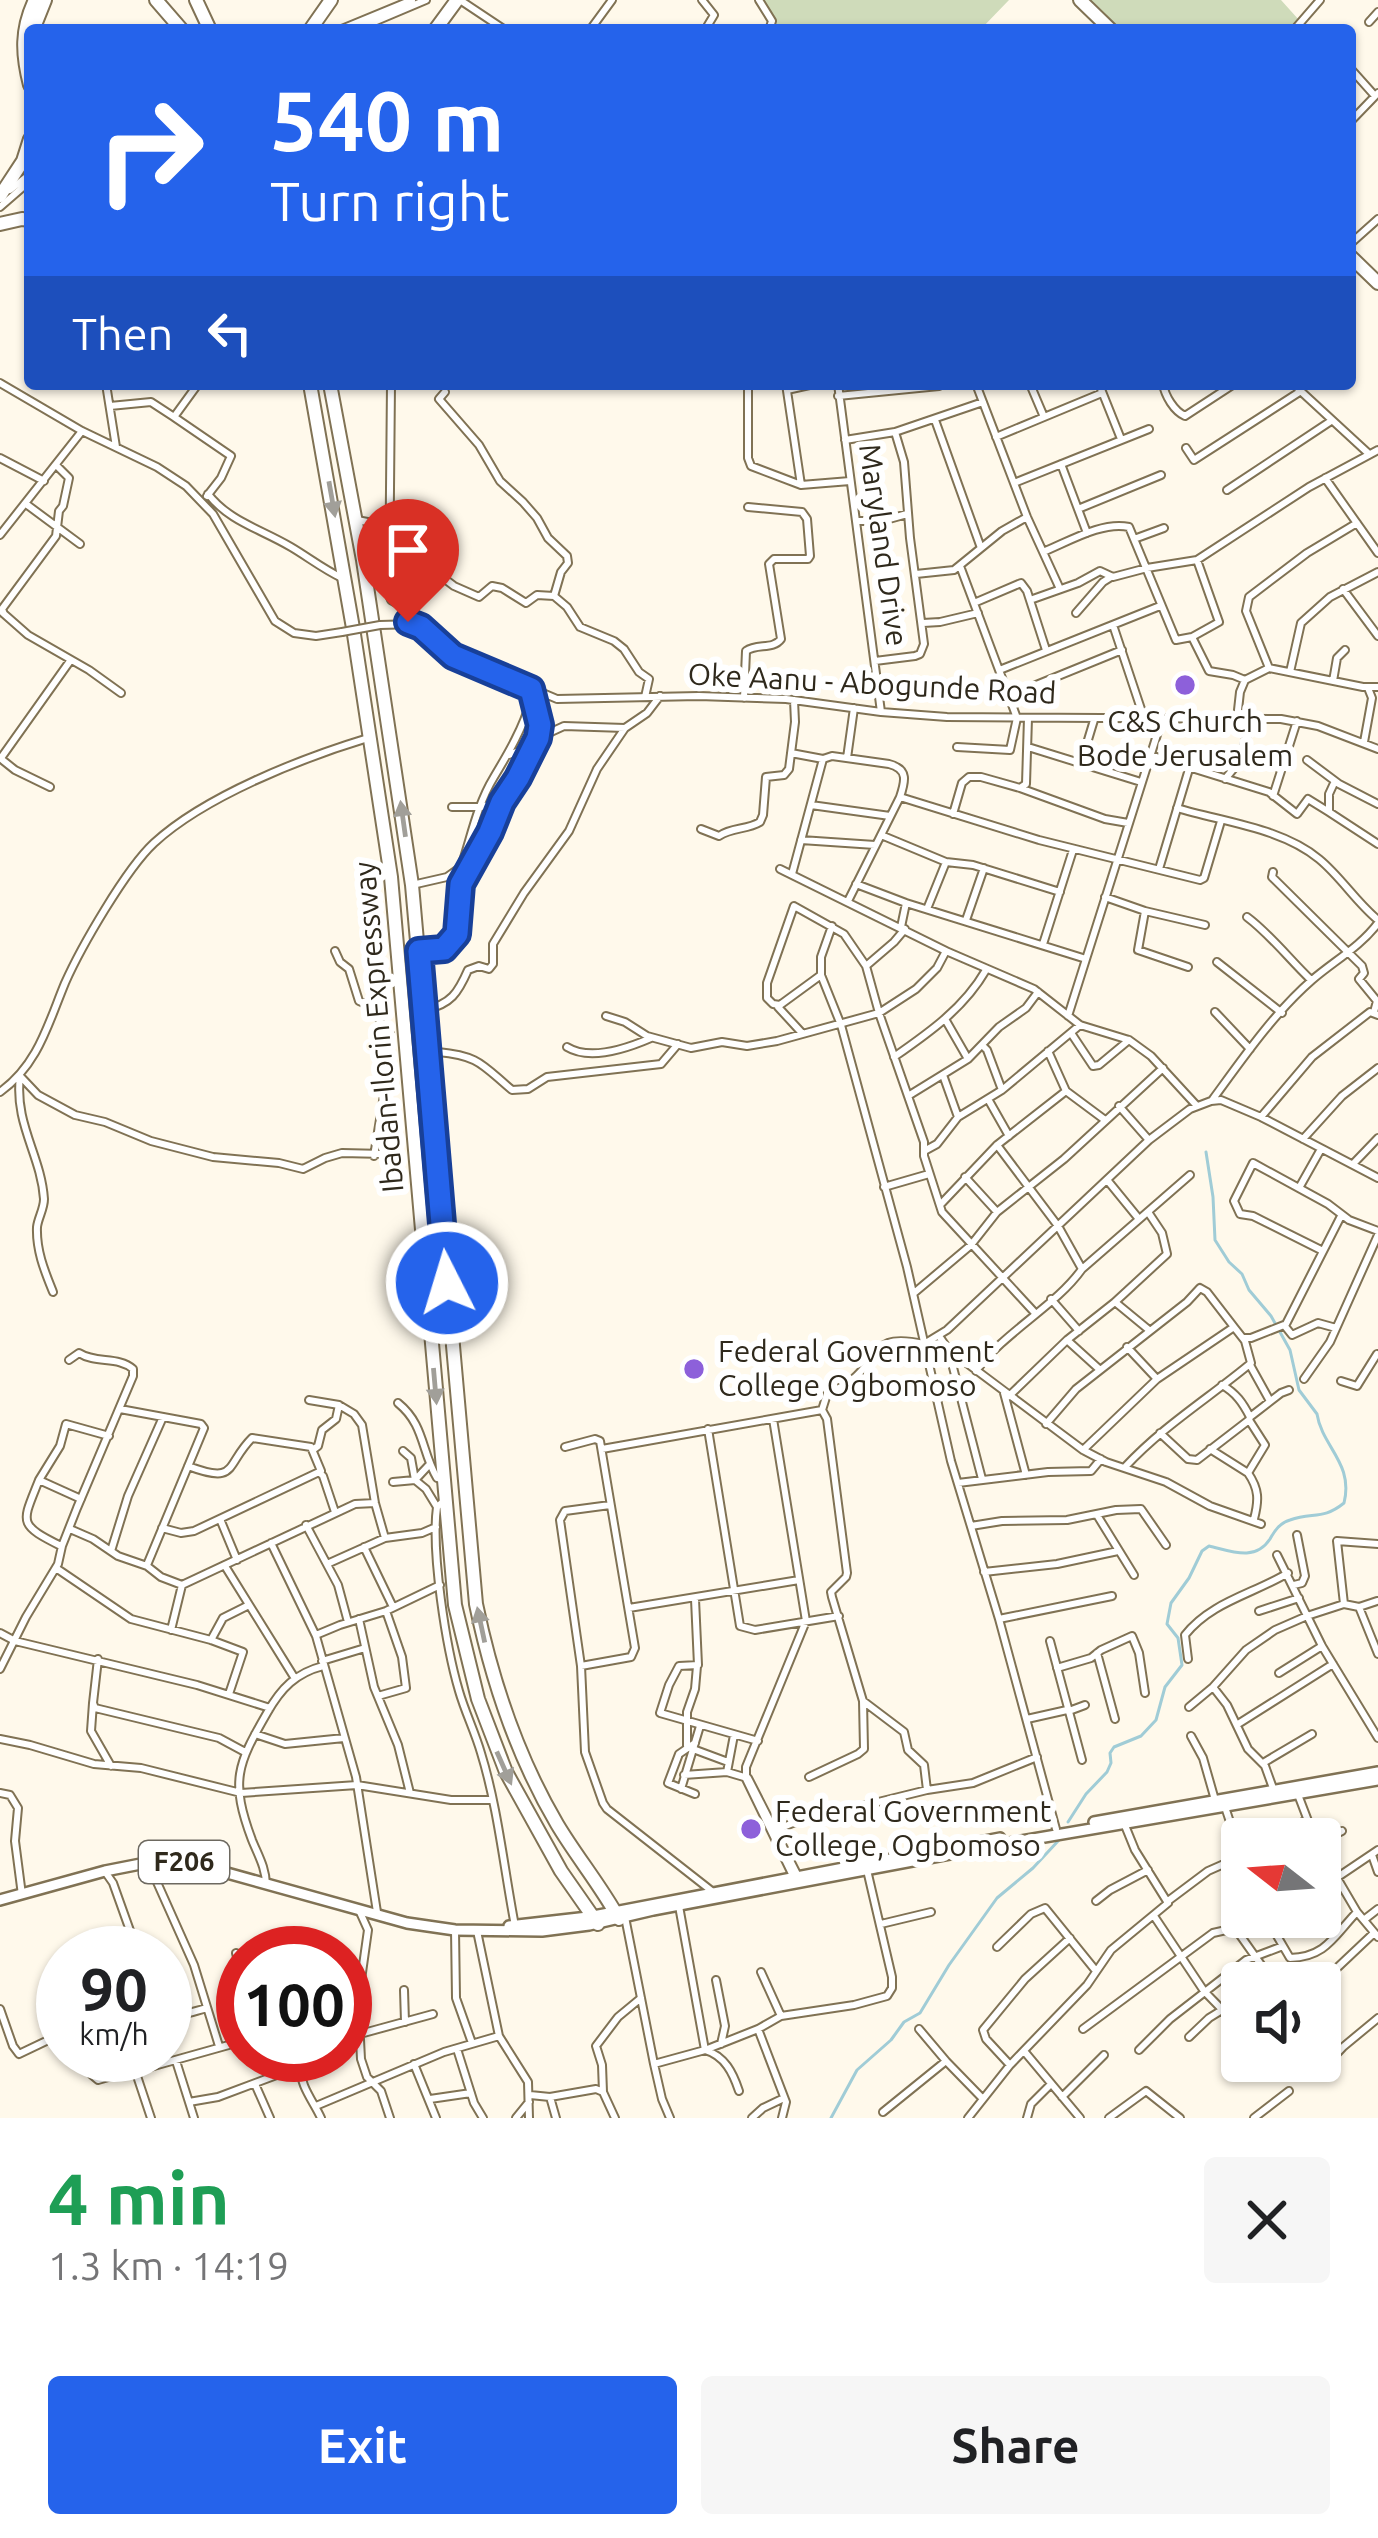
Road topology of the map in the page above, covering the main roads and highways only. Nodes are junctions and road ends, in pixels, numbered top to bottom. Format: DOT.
graph roads {
  1 [pos="156,0"];
  2 [pos="458,0"];
  3 [pos="1082,1"];
  4 [pos="179,24"];
  5 [pos="440,24"];
  6 [pos="1105,24"];
  7 [pos="24,158"];
  8 [pos="0,201"];
  9 [pos="1356,262"];
  10 [pos="1378,283"];
  11 [pos="311,390"];
  12 [pos="331,390"];
  13 [pos="1378,1776"];
  14 [pos="1297,1790"];
  15 [pos="1220,1803"];
  16 [pos="797,1880"];
  17 [pos="0,1900"];
  18 [pos="367,1911"];
  19 [pos="620,1916"];
  20 [pos="596,1920"];
  1 -- 4 [label="highway"];
  2 -- 5 [label="highway"];
  3 -- 6 [label="highway"];
  7 -- 8 [label="highway"];
  9 -- 10 [label="highway"];
  11 -- 20 [label="highway, Ibadan-Ilorin Expressway, one-way"];
  19 -- 12 [label="highway, Ibadan-Ilorin Expressway, one-way"];
  13 -- 14 [label="main road, F206"];
  14 -- 15 [label="main road, F206"];
  14 -- 15 [label="main road, F206"];
  15 -- 16 [label="main road, F206"];
  15 -- 16 [label="main road, F206"];
  16 -- 19 [label="main road, F206"];
  16 -- 19 [label="main road, F206"];
  17 -- 18 [label="main road, F206"];
  18 -- 20 [label="main road, F206"];
  18 -- 20 [label="main road, F206"];
  19 -- 20 [label="main road, F206"];
}
